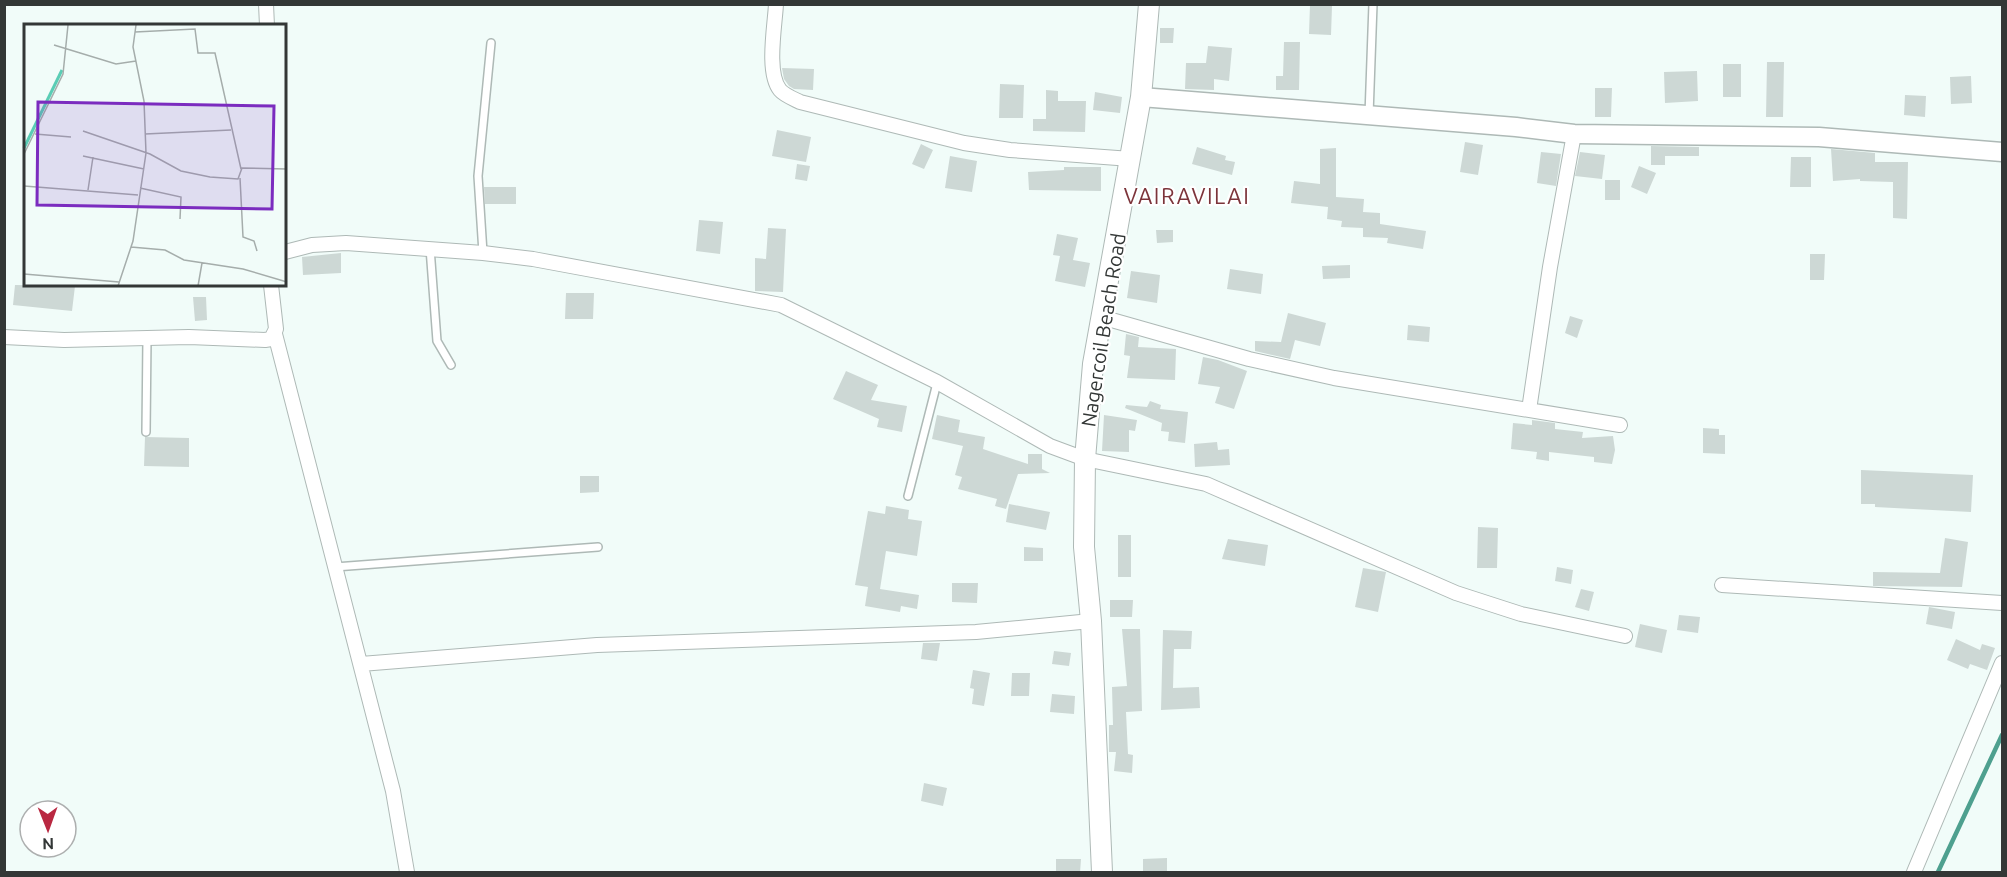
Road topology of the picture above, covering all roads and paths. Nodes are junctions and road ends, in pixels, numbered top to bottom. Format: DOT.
graph roads {
  1 [pos="266,4"];
  2 [pos="776,4"];
  3 [pos="1149,4"];
  4 [pos="1373,4"];
  5 [pos="267,24"];
  6 [pos="491,43"];
  7 [pos="1141,97"];
  8 [pos="1369,115"];
  9 [pos="1574,134"];
  10 [pos="2002,152"];
  11 [pos="1131,159"];
  12 [pos="430,248"];
  13 [pos="286,252"];
  14 [pos="483,253"];
  15 [pos="272,286"];
  16 [pos="1101,317"];
  17 [pos="275,334"];
  18 [pos="4,337"];
  19 [pos="147,338"];
  20 [pos="451,365"];
  21 [pos="937,382"];
  22 [pos="1529,410"];
  23 [pos="1620,425"];
  24 [pos="146,432"];
  25 [pos="1085,459"];
  26 [pos="908,496"];
  27 [pos="598,547"];
  28 [pos="335,567"];
  29 [pos="1722,585"];
  30 [pos="2002,603"];
  31 [pos="1091,621"];
  32 [pos="1625,636"];
  33 [pos="2002,663"];
  34 [pos="361,664"];
  35 [pos="407,873"];
  36 [pos="1102,873"];
  37 [pos="1914,873"];
  1 -- 5 [label="street"];
  2 -- 11 [label="street"];
  3 -- 7 [label="main road, Nagercoil Beach Road"];
  4 -- 8 [label="lane"];
  6 -- 14 [label="lane"];
  7 -- 8 [label="street"];
  7 -- 11 [label="main road, Nagercoil Beach Road"];
  8 -- 9 [label="street"];
  9 -- 10 [label="street"];
  9 -- 22 [label="street"];
  11 -- 16 [label="main road, Nagercoil Beach Road"];
  12 -- 13 [label="street"];
  12 -- 14 [label="street"];
  12 -- 20 [label="lane"];
  14 -- 21 [label="street"];
  15 -- 17 [label="street"];
  16 -- 22 [label="street"];
  16 -- 25 [label="main road, Nagercoil Beach Road"];
  17 -- 19 [label="street"];
  17 -- 28 [label="street"];
  18 -- 19 [label="street"];
  19 -- 24 [label="lane"];
  21 -- 25 [label="street"];
  21 -- 26 [label="lane"];
  22 -- 23 [label="street"];
  25 -- 31 [label="main road, Nagercoil Beach Road"];
  25 -- 32 [label="street"];
  27 -- 28 [label="lane"];
  28 -- 34 [label="street"];
  29 -- 30 [label="street"];
  31 -- 34 [label="street"];
  31 -- 36 [label="main road, Nagercoil Beach Road"];
  33 -- 37 [label="street"];
  34 -- 35 [label="street"];
}
